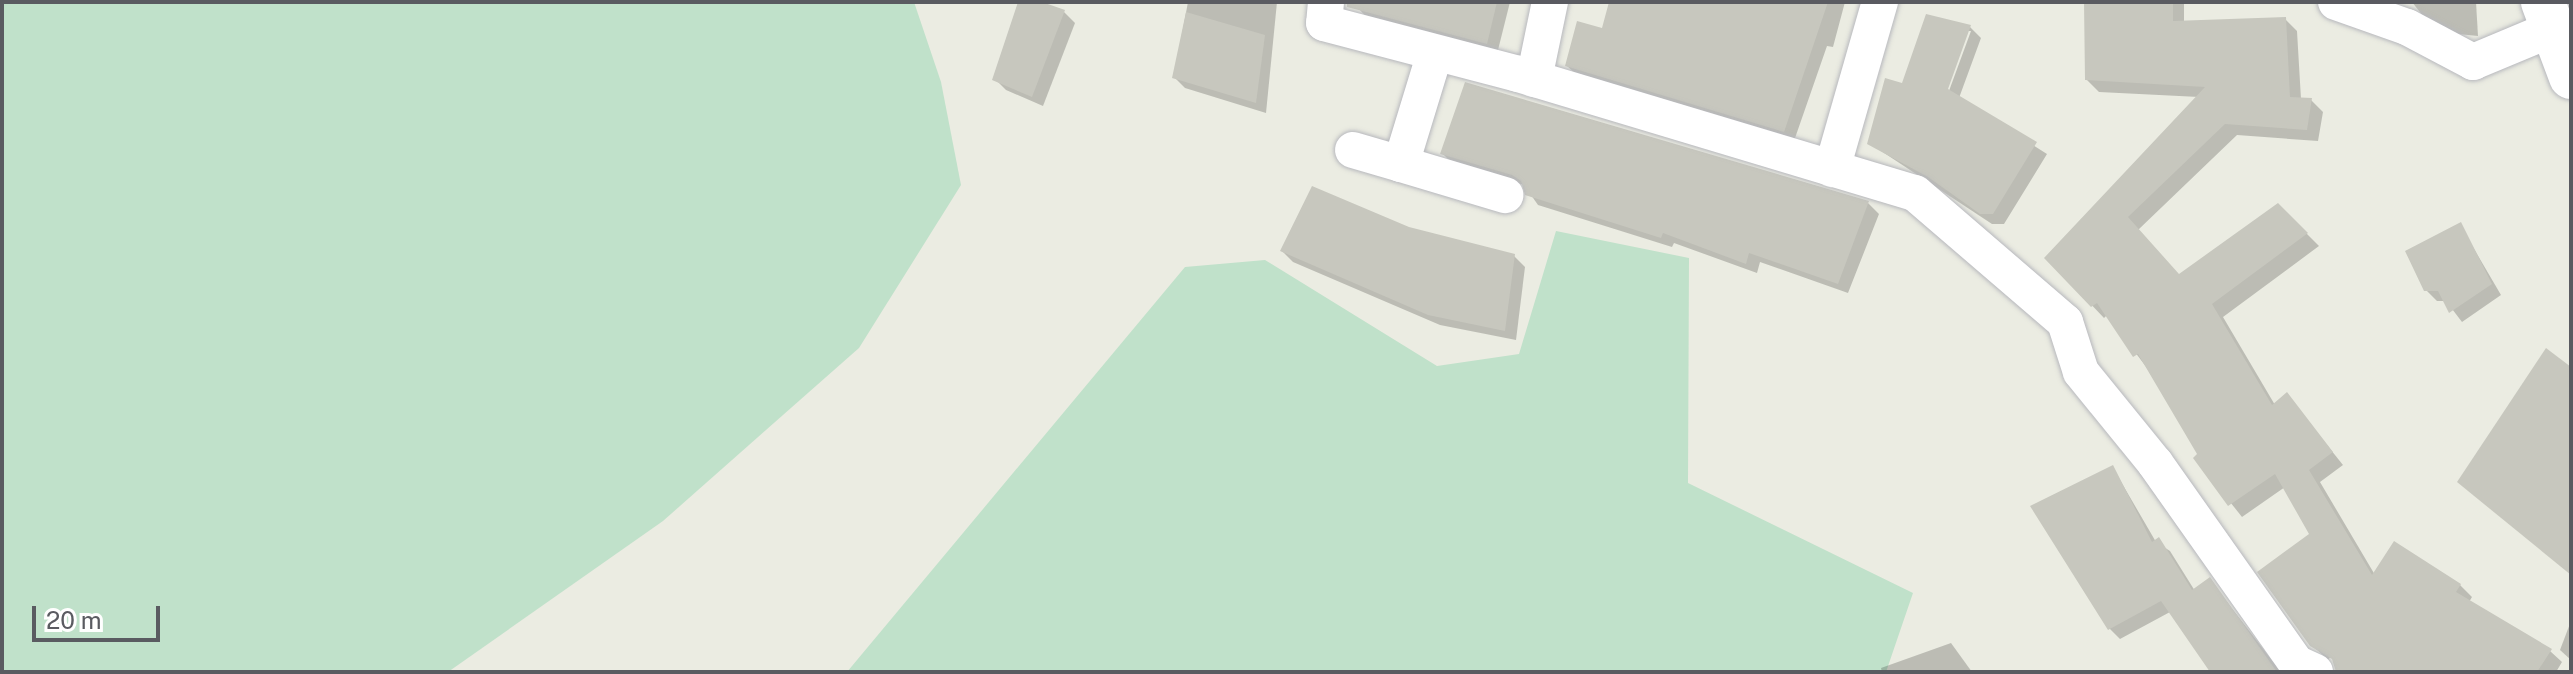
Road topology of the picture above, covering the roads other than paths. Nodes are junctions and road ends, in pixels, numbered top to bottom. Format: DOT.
graph roads {
  1 [pos="1326,2"];
  2 [pos="1550,2"];
  3 [pos="1880,2"];
  4 [pos="2336,2"];
  5 [pos="2547,16"];
  6 [pos="1435,53"];
  7 [pos="2571,77"];
  8 [pos="1534,79"];
  9 [pos="1353,150"];
  10 [pos="1401,164"];
  11 [pos="1832,169"];
  12 [pos="1505,195"];
  13 [pos="2315,672"];
  1 -- 6 [label="street"];
  2 -- 8 [label="street"];
  3 -- 11 [label="street"];
  4 -- 5 [label="street"];
  5 -- 7 [label="street"];
  6 -- 8 [label="street"];
  6 -- 10 [label="street"];
  8 -- 11 [label="street"];
  9 -- 10 [label="street"];
  10 -- 12 [label="street"];
  11 -- 13 [label="street"];
}
